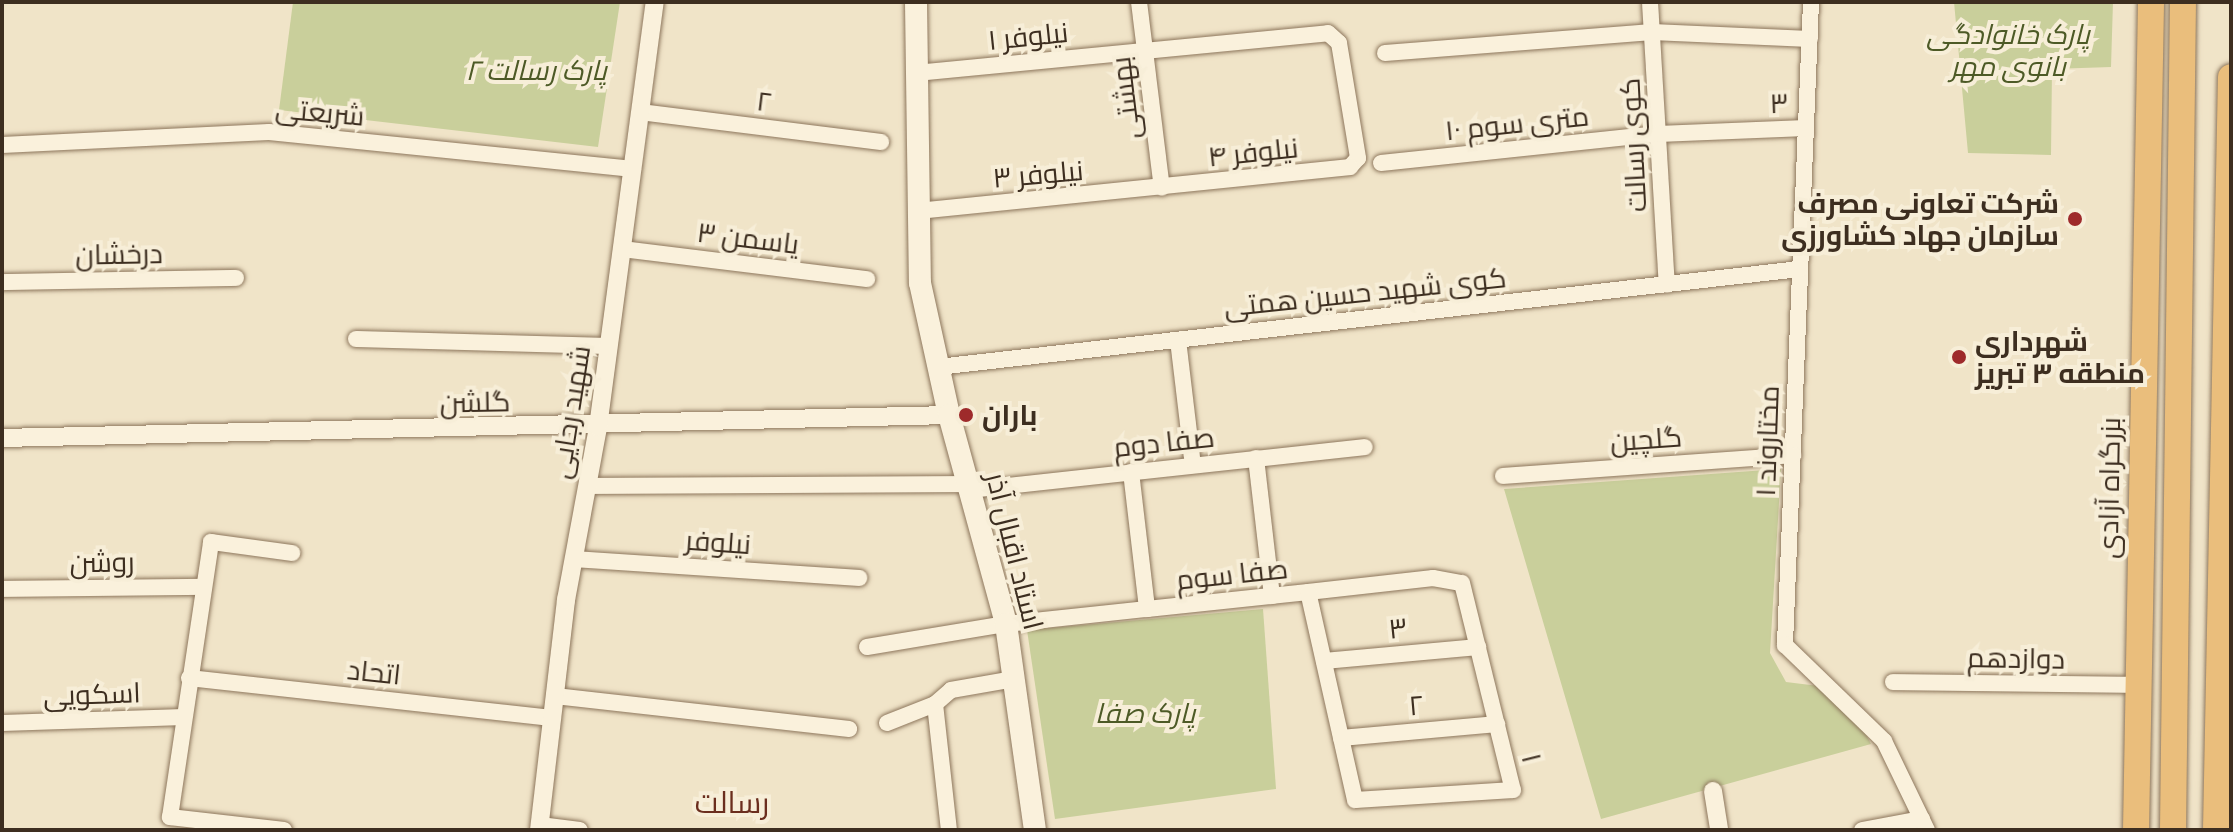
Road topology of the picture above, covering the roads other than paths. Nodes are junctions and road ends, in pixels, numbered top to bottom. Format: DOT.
graph roads {
  1 [pos="655,2"];
  2 [pos="916,2"];
  3 [pos="1139,2"];
  4 [pos="1650,2"];
  5 [pos="1811,2"];
  6 [pos="2151,2"];
  7 [pos="2183,2"];
  8 [pos="1652,32"];
  9 [pos="1810,39"];
  10 [pos="1145,49"];
  11 [pos="1385,53"];
  12 [pos="916,73"];
  13 [pos="2231,77"];
  14 [pos="640,112"];
  15 [pos="1806,128"];
  16 [pos="1658,134"];
  17 [pos="881,142"];
  18 [pos="2,145"];
  19 [pos="1381,163"];
  20 [pos="1350,167"];
  21 [pos="633,169"];
  22 [pos="1162,188"];
  23 [pos="918,211"];
  24 [pos="622,249"];
  25 [pos="1799,269"];
  26 [pos="236,278"];
  27 [pos="867,279"];
  28 [pos="2,282"];
  29 [pos="1667,284"];
  30 [pos="356,339"];
  31 [pos="1178,340"];
  32 [pos="609,346"];
  33 [pos="938,367"];
  34 [pos="949,415"];
  35 [pos="598,427"];
  36 [pos="2,438"];
  37 [pos="1365,447"];
  38 [pos="1793,455"];
  39 [pos="1256,458"];
  40 [pos="1193,465"];
  41 [pos="1131,472"];
  42 [pos="1503,476"];
  43 [pos="587,486"];
  44 [pos="969,487"];
  45 [pos="292,553"];
  46 [pos="574,559"];
  47 [pos="859,578"];
  48 [pos="1462,583"];
  49 [pos="202,587"];
  50 [pos="2,589"];
  51 [pos="1308,592"];
  52 [pos="1272,596"];
  53 [pos="1147,609"];
  54 [pos="1006,624"];
  55 [pos="867,647"];
  56 [pos="1478,647"];
  57 [pos="1324,661"];
  58 [pos="189,678"];
  59 [pos="1014,679"];
  60 [pos="1893,682"];
  61 [pos="2138,685"];
  62 [pos="555,696"];
  63 [pos="935,704"];
  64 [pos="184,717"];
  65 [pos="552,718"];
  66 [pos="2,723"];
  67 [pos="887,723"];
  68 [pos="1497,724"];
  69 [pos="849,729"];
  70 [pos="1341,738"];
  71 [pos="1713,791"];
  72 [pos="1924,825"];
  73 [pos="540,827"];
  74 [pos="284,830"];
  75 [pos="580,830"];
  76 [pos="949,830"];
  77 [pos="1035,830"];
  78 [pos="1719,830"];
  79 [pos="1862,830"];
  80 [pos="2136,830"];
  81 [pos="2173,830"];
  82 [pos="2216,830"];
  1 -- 14 [label="street, شهید رجایی"];
  2 -- 12 [label="main road, استاد اقبال آذر"];
  3 -- 10 [label="street, بهشتی"];
  4 -- 8 [label="street, کوی رسالت"];
  5 -- 9 [label="street, مختاروند ۱"];
  6 -- 61 [label="highway, بزرگراه آزادی"];
  7 -- 81 [label="highway"];
  8 -- 9 [label="street"];
  8 -- 11 [label="street"];
  8 -- 16 [label="street, کوی رسالت"];
  9 -- 15 [label="street, مختاروند ۱"];
  10 -- 12 [label="street, نیلوفر ۱"];
  10 -- 20 [label="street, نیلوفر ۱"];
  10 -- 22 [label="street, بهشتی"];
  12 -- 23 [label="main road, استاد اقبال آذر"];
  13 -- 82 [label="highway"];
  14 -- 17 [label="street, ۲"];
  14 -- 21 [label="street, شهید رجایی"];
  15 -- 16 [label="street, ۳"];
  15 -- 25 [label="street, مختاروند ۱"];
  16 -- 19 [label="street, ۱۰ متری سوم"];
  16 -- 29 [label="street, کوی رسالت"];
  18 -- 21 [label="street, شریعتی"];
  20 -- 22 [label="street, نیلوفر ۴"];
  21 -- 24 [label="street, شهید رجایی"];
  22 -- 23 [label="street, نیلوفر ۳"];
  23 -- 33 [label="main road, استاد اقبال آذر"];
  24 -- 27 [label="street, یاسمن ۳"];
  24 -- 32 [label="street, شهید رجایی"];
  25 -- 29 [label="street, کوی شهید حسین همتی"];
  25 -- 38 [label="street, مختاروند ۱"];
  26 -- 28 [label="street, درخشان"];
  29 -- 31 [label="street, کوی شهید حسین همتی"];
  30 -- 32 [label="street"];
  31 -- 33 [label="street, کوی شهید حسین همتی"];
  31 -- 40 [label="street"];
  32 -- 35 [label="street, شهید رجایی"];
  33 -- 34 [label="main road, استاد اقبال آذر"];
  34 -- 35 [label="street, گلشن"];
  34 -- 44 [label="main road, استاد اقبال آذر"];
  35 -- 36 [label="street, گلشن"];
  35 -- 43 [label="street, شهید رجایی"];
  37 -- 39 [label="street, صفا دوم"];
  38 -- 42 [label="street, گلچین"];
  38 -- 72 [label="street, مختاروند ۱"];
  39 -- 40 [label="street, صفا دوم"];
  39 -- 52 [label="street"];
  40 -- 41 [label="street, صفا دوم"];
  41 -- 44 [label="street, صفا دوم"];
  41 -- 53 [label="street"];
  43 -- 44 [label="street, صفا دوم"];
  43 -- 46 [label="street, شهید رجایی"];
  44 -- 54 [label="main road, استاد اقبال آذر"];
  45 -- 49 [label="street"];
  46 -- 47 [label="street, نیلوفر"];
  46 -- 62 [label="street, شهید رجایی"];
  48 -- 51 [label="street, صفا سوم"];
  48 -- 56 [label="street, ۱"];
  49 -- 50 [label="street, روشن"];
  49 -- 58 [label="street"];
  51 -- 52 [label="street, صفا سوم"];
  51 -- 57 [label="street"];
  52 -- 53 [label="street, صفا سوم"];
  53 -- 54 [label="street, صفا سوم"];
  54 -- 55 [label="street, صفا سوم"];
  54 -- 59 [label="main road, استاد اقبال آذر"];
  56 -- 57 [label="street, ۳"];
  56 -- 68 [label="street, ۱"];
  57 -- 70 [label="street"];
  58 -- 64 [label="street"];
  58 -- 65 [label="street, اتحاد"];
  59 -- 63 [label="street"];
  59 -- 77 [label="main road, استاد اقبال آذر"];
  60 -- 61 [label="street, دوازدهم"];
  61 -- 80 [label="highway, بزرگراه آزادی"];
  62 -- 65 [label="street, شهید رجایی"];
  62 -- 69 [label="street"];
  63 -- 67 [label="street"];
  63 -- 76 [label="street"];
  64 -- 66 [label="street, اسکویی"];
  64 -- 74 [label="street"];
  65 -- 73 [label="street, شهید رجایی"];
  68 -- 70 [label="street, ۲"];
  68 -- 70 [label="street, ۱"];
  71 -- 78 [label="street"];
  72 -- 79 [label="street"];
  73 -- 75 [label="street"];
}
